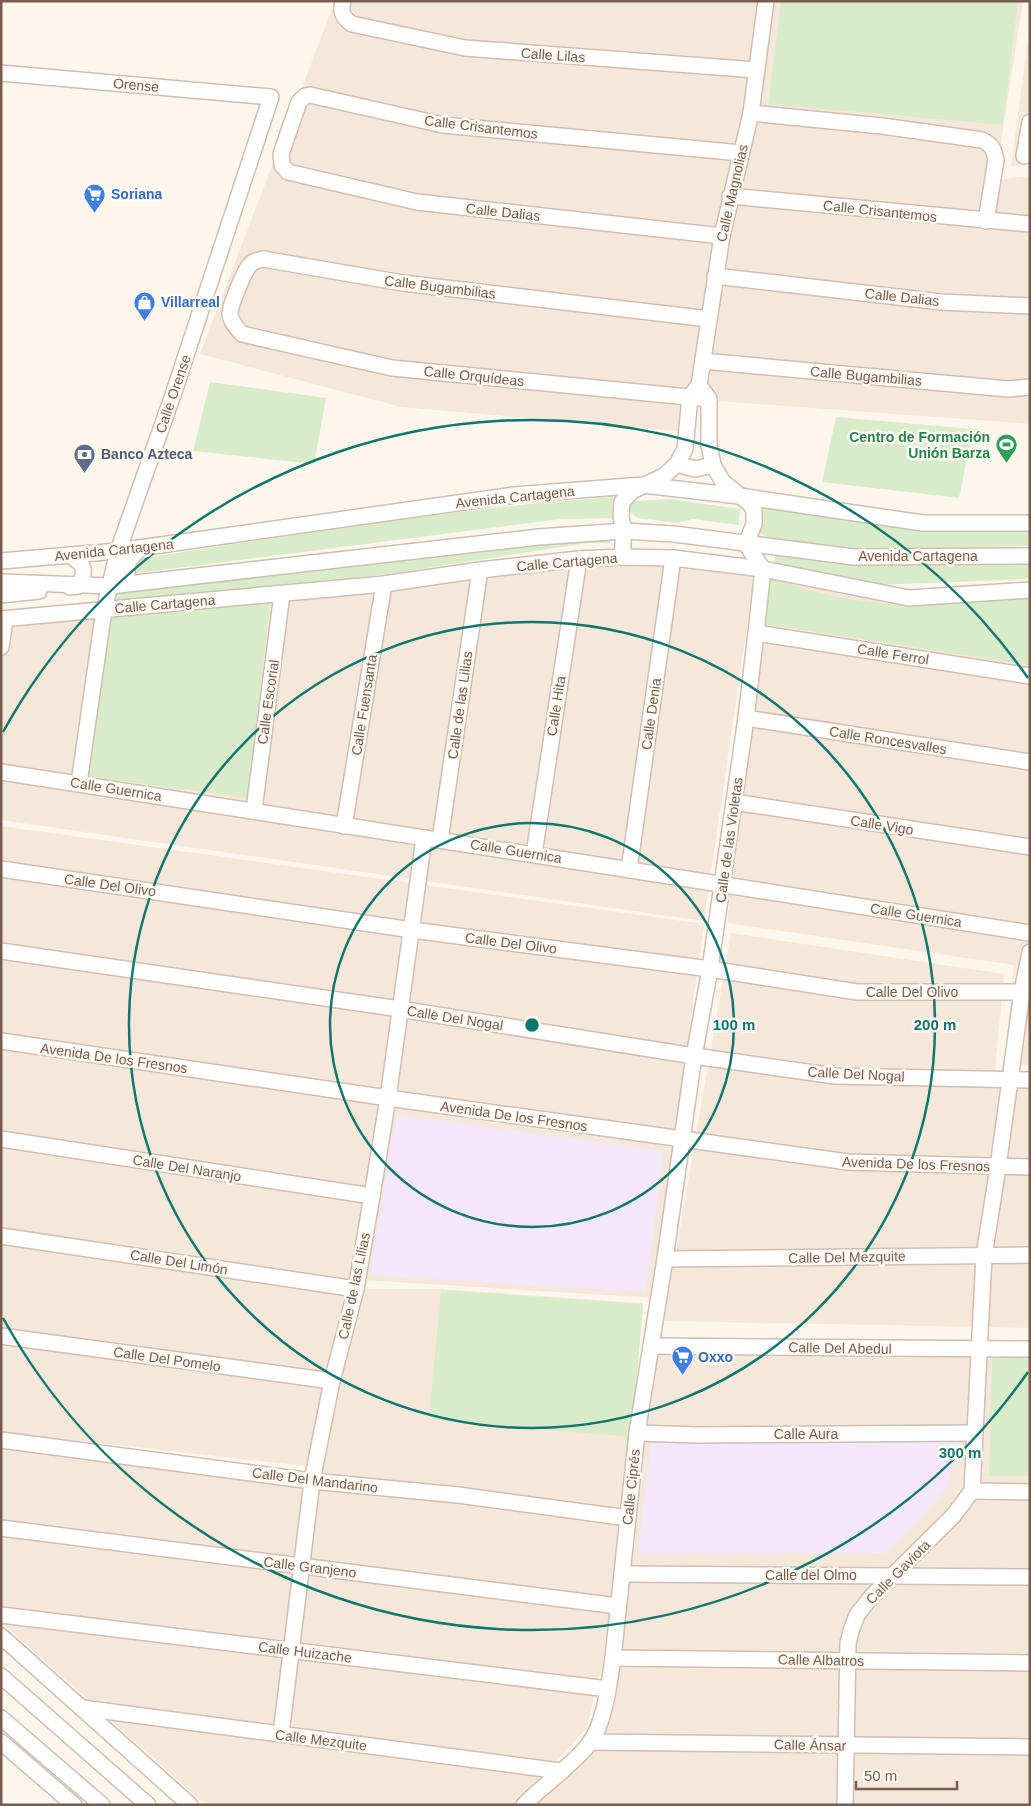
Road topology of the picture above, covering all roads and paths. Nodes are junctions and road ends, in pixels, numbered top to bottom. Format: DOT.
graph roads {
  1 [pos="343,1"];
  2 [pos="766,1"];
  3 [pos="757,70"];
  4 [pos="1,73"];
  5 [pos="271,97"];
  6 [pos="752,113"];
  7 [pos="1029,128"];
  8 [pos="741,153"];
  9 [pos="1024,156"];
  10 [pos="288,172"];
  11 [pos="730,196"];
  12 [pos="986,221"];
  13 [pos="1030,224"];
  14 [pos="722,236"];
  15 [pos="714,276"];
  16 [pos="1030,306"];
  17 [pos="709,318"];
  18 [pos="242,334"];
  19 [pos="703,360"];
  20 [pos="699,385"];
  21 [pos="1030,387"];
  22 [pos="690,397"];
  23 [pos="709,399"];
  24 [pos="678,464"];
  25 [pos="713,465"];
  26 [pos="643,485"];
  27 [pos="739,496"];
  28 [pos="1030,523"];
  29 [pos="624,531"];
  30 [pos="746,544"];
  31 [pos="140,548"];
  32 [pos="1,551"];
  33 [pos="118,551"];
  34 [pos="69,555"];
  35 [pos="1030,556"];
  36 [pos="622,557"];
  37 [pos="36,558"];
  38 [pos="673,558"];
  39 [pos="579,559"];
  40 [pos="1,561"];
  41 [pos="763,569"];
  42 [pos="480,570"];
  43 [pos="1,582"];
  44 [pos="127,584"];
  45 [pos="384,584"];
  46 [pos="78,586"];
  47 [pos="110,586"];
  48 [pos="1030,590"];
  49 [pos="282,594"];
  50 [pos="1,596"];
  51 [pos="104,610"];
  52 [pos="3,619"];
  53 [pos="756,633"];
  54 [pos="1,647"];
  55 [pos="1030,676"];
  56 [pos="746,718"];
  57 [pos="1030,762"];
  58 [pos="1,772"];
  59 [pos="79,783"];
  60 [pos="734,802"];
  61 [pos="254,810"];
  62 [pos="344,826"];
  63 [pos="424,838"];
  64 [pos="440,840"];
  65 [pos="1030,848"];
  66 [pos="534,854"];
  67 [pos="1,869"];
  68 [pos="628,870"];
  69 [pos="722,885"];
  70 [pos="412,930"];
  71 [pos="1030,933"];
  72 [pos="1,951"];
  73 [pos="1030,952"];
  74 [pos="710,969"];
  75 [pos="1022,992"];
  76 [pos="400,1009"];
  77 [pos="1,1041"];
  78 [pos="694,1056"];
  79 [pos="1010,1080"];
  80 [pos="1030,1080"];
  81 [pos="388,1098"];
  82 [pos="1,1139"];
  83 [pos="682,1140"];
  84 [pos="998,1167"];
  85 [pos="1030,1167"];
  86 [pos="372,1196"];
  87 [pos="1,1236"];
  88 [pos="1030,1255"];
  89 [pos="984,1256"];
  90 [pos="665,1259"];
  91 [pos="356,1289"];
  92 [pos="1,1336"];
  93 [pos="651,1346"];
  94 [pos="1030,1349"];
  95 [pos="978,1350"];
  96 [pos="332,1381"];
  97 [pos="637,1433"];
  98 [pos="975,1434"];
  99 [pos="1,1440"];
  100 [pos="312,1481"];
  101 [pos="972,1491"];
  102 [pos="1030,1492"];
  103 [pos="628,1518"];
  104 [pos="1,1528"];
  105 [pos="300,1565"];
  106 [pos="622,1574"];
  107 [pos="893,1576"];
  108 [pos="1030,1577"];
  109 [pos="618,1606"];
  110 [pos="1,1615"];
  111 [pos="1,1636"];
  112 [pos="291,1650"];
  113 [pos="613,1658"];
  114 [pos="847,1660"];
  115 [pos="1030,1663"];
  116 [pos="1,1676"];
  117 [pos="608,1690"];
  118 [pos="82,1708"];
  119 [pos="1,1718"];
  120 [pos="281,1734"];
  121 [pos="1,1742"];
  122 [pos="590,1742"];
  123 [pos="846,1745"];
  124 [pos="1030,1747"];
  125 [pos="560,1771"];
  126 [pos="74,1805"];
  127 [pos="102,1805"];
  128 [pos="148,1805"];
  129 [pos="190,1805"];
  130 [pos="524,1805"];
  131 [pos="845,1805"];
  1 -- 3 [label="street, Calle Lilas"];
  2 -- 3 [label="street, Calle Magnolias"];
  3 -- 6 [label="street, Calle Magnolias"];
  4 -- 5 [label="street, Orense"];
  5 -- 33 [label="street, Calle Orense"];
  6 -- 8 [label="street, Calle Magnolias"];
  6 -- 12 [label="street"];
  7 -- 9 [label="street"];
  8 -- 10 [label="street, Calle Crisantemos"];
  8 -- 11 [label="street, Calle Magnolias"];
  10 -- 14 [label="street, Calle Dalias"];
  11 -- 12 [label="street, Calle Crisantemos"];
  11 -- 14 [label="street, Calle Magnolias"];
  12 -- 13 [label="street, Calle Crisantemos"];
  14 -- 15 [label="street, Calle Magnolias"];
  15 -- 16 [label="street, Calle Dalias"];
  15 -- 17 [label="street, Calle Magnolias"];
  17 -- 18 [label="street, Calle Bugambilias"];
  17 -- 19 [label="street, Calle Magnolias"];
  18 -- 22 [label="street, Calle Orquídeas"];
  19 -- 20 [label="street, Calle Magnolias"];
  19 -- 21 [label="street, Calle Bugambilias"];
  20 -- 22 [label="street, Calle Magnolias"];
  20 -- 23 [label="street"];
  22 -- 23 [label="street, Calle Orquídeas"];
  22 -- 24 [label="street"];
  23 -- 25 [label="street"];
  24 -- 25 [label="street"];
  24 -- 26 [label="street"];
  25 -- 27 [label="street"];
  26 -- 27 [label="street, Avenida Cartagena"];
  26 -- 29 [label="street"];
  26 -- 31 [label="street, Avenida Cartagena"];
  27 -- 28 [label="street, Avenida Cartagena"];
  27 -- 30 [label="street"];
  29 -- 30 [label="street, Avenida Cartagena"];
  29 -- 36 [label="street"];
  29 -- 44 [label="street, Avenida Cartagena"];
  30 -- 35 [label="street, Avenida Cartagena"];
  30 -- 41 [label="street"];
  31 -- 33 [label="street, Avenida Cartagena"];
  31 -- 44 [label="street"];
  32 -- 37 [label="street"];
  33 -- 34 [label="street, Avenida Cartagena"];
  33 -- 47 [label="street, Calle Orense"];
  34 -- 37 [label="street, Avenida Cartagena"];
  34 -- 46 [label="street"];
  36 -- 38 [label="street, Calle Cartagena"];
  36 -- 39 [label="street, Calle Cartagena"];
  37 -- 40 [label="street, Avenida Cartagena"];
  38 -- 41 [label="street, Calle Cartagena"];
  38 -- 68 [label="street, Calle Denia"];
  39 -- 42 [label="street, Calle Cartagena"];
  39 -- 66 [label="street, Calle Hita"];
  41 -- 48 [label="street, Calle Cartagena"];
  41 -- 53 [label="street, Calle de las Violetas"];
  42 -- 45 [label="street, Calle Cartagena"];
  42 -- 64 [label="street, Calle de las Lilias"];
  43 -- 46 [label="street, Avenida Cartagena"];
  44 -- 47 [label="street, Avenida Cartagena"];
  45 -- 49 [label="street, Calle Cartagena"];
  45 -- 62 [label="street, Calle Fuensanta"];
  46 -- 47 [label="street, Avenida Cartagena"];
  46 -- 50 [label="street"];
  47 -- 51 [label="street, Calle Orense"];
  49 -- 51 [label="street, Calle Cartagena"];
  49 -- 61 [label="street, Calle Escorial"];
  51 -- 52 [label="street"];
  51 -- 59 [label="street, Calle Orense"];
  52 -- 54 [label="street"];
  53 -- 55 [label="street, Calle Ferrol"];
  53 -- 56 [label="street, Calle de las Violetas"];
  56 -- 57 [label="street, Calle Roncesvalles"];
  56 -- 60 [label="street, Calle de las Violetas"];
  58 -- 59 [label="street, Calle Guernica"];
  59 -- 61 [label="street, Calle Guernica"];
  60 -- 65 [label="street, Calle Vigo"];
  60 -- 69 [label="street, Calle de las Violetas"];
  61 -- 62 [label="street, Calle Guernica"];
  62 -- 63 [label="street, Calle Guernica"];
  63 -- 64 [label="street, Calle Guernica"];
  63 -- 70 [label="street, Calle de las Lilias"];
  64 -- 66 [label="street, Calle Guernica"];
  66 -- 68 [label="street, Calle Guernica"];
  67 -- 70 [label="street, Calle Del Olivo"];
  68 -- 69 [label="street, Calle Guernica"];
  69 -- 71 [label="street, Calle Guernica"];
  69 -- 74 [label="street, Calle de las Violetas"];
  70 -- 74 [label="street, Calle Del Olivo"];
  70 -- 76 [label="street, Calle de las Lilias"];
  72 -- 76 [label="street, Calle Del Nogal"];
  73 -- 75 [label="street"];
  74 -- 75 [label="street, Calle Del Olivo"];
  74 -- 78 [label="street, Calle de las Violetas"];
  75 -- 79 [label="street"];
  76 -- 78 [label="street, Calle Del Nogal"];
  76 -- 81 [label="street, Calle de las Lilias"];
  77 -- 81 [label="street, Avenida De los Fresnos"];
  78 -- 79 [label="street, Calle Del Nogal"];
  78 -- 83 [label="street, Calle de las Violetas"];
  79 -- 80 [label="street, Calle Del Nogal"];
  79 -- 84 [label="street"];
  81 -- 83 [label="street, Avenida De los Fresnos"];
  81 -- 86 [label="street, Calle de las Lilias"];
  82 -- 86 [label="street, Calle Del Naranjo"];
  83 -- 84 [label="street, Avenida De los Fresnos"];
  83 -- 90 [label="street, Calle Ciprés"];
  84 -- 85 [label="street, Avenida De los Fresnos"];
  84 -- 89 [label="street"];
  86 -- 91 [label="street, Calle de las Lilias"];
  87 -- 91 [label="street, Calle Del Limón"];
  88 -- 89 [label="street, Calle Del Mezquite"];
  89 -- 90 [label="street, Calle Del Mezquite"];
  89 -- 95 [label="street"];
  90 -- 93 [label="street, Calle Ciprés"];
  91 -- 96 [label="street, Calle de las Lilias"];
  92 -- 96 [label="street, Calle Del Pomelo"];
  93 -- 95 [label="street, Calle Del Abedul"];
  93 -- 97 [label="street, Calle Ciprés"];
  94 -- 95 [label="street, Calle Del Abedul"];
  95 -- 98 [label="street"];
  96 -- 100 [label="street, Calle de las Lilias"];
  97 -- 98 [label="street, Calle Aura"];
  97 -- 103 [label="street, Calle Ciprés"];
  98 -- 101 [label="street"];
  99 -- 100 [label="street, Calle Del Mandarino"];
  100 -- 103 [label="street, Calle Del Mandarino"];
  100 -- 105 [label="street, Calle de las Lilias"];
  101 -- 102 [label="street"];
  101 -- 107 [label="street, Calle Gaviota"];
  103 -- 106 [label="street, Calle Ciprés"];
  104 -- 105 [label="street, Calle Granjeno"];
  105 -- 109 [label="street, Calle Granjeno"];
  105 -- 112 [label="street, Calle de las Lilias"];
  106 -- 107 [label="street, Calle del Olmo"];
  106 -- 109 [label="street, Calle Ciprés"];
  107 -- 108 [label="street, Calle del Olmo"];
  107 -- 114 [label="street, Calle Gaviota"];
  109 -- 113 [label="street, Calle Ciprés"];
  110 -- 112 [label="street, Calle Huizache"];
  111 -- 118 [label="street"];
  112 -- 117 [label="street, Calle Huizache"];
  112 -- 120 [label="street, Calle de las Lilias"];
  113 -- 114 [label="street, Calle Albatros"];
  113 -- 117 [label="street, Calle Ciprés"];
  114 -- 115 [label="street, Calle Albatros"];
  114 -- 123 [label="street, Calle Gaviota"];
  116 -- 128 [label="street"];
  117 -- 122 [label="street, Calle Ciprés"];
  118 -- 120 [label="street, Calle Mezquite"];
  118 -- 129 [label="street"];
  119 -- 127 [label="street"];
  120 -- 125 [label="street, Calle Mezquite"];
  121 -- 126 [label="street"];
  122 -- 123 [label="street, Calle Ánsar"];
  122 -- 125 [label="street, Calle Ciprés"];
  123 -- 124 [label="street, Calle Ánsar"];
  123 -- 131 [label="street, Calle Gaviota"];
  125 -- 130 [label="street, Calle Ciprés"];
}
